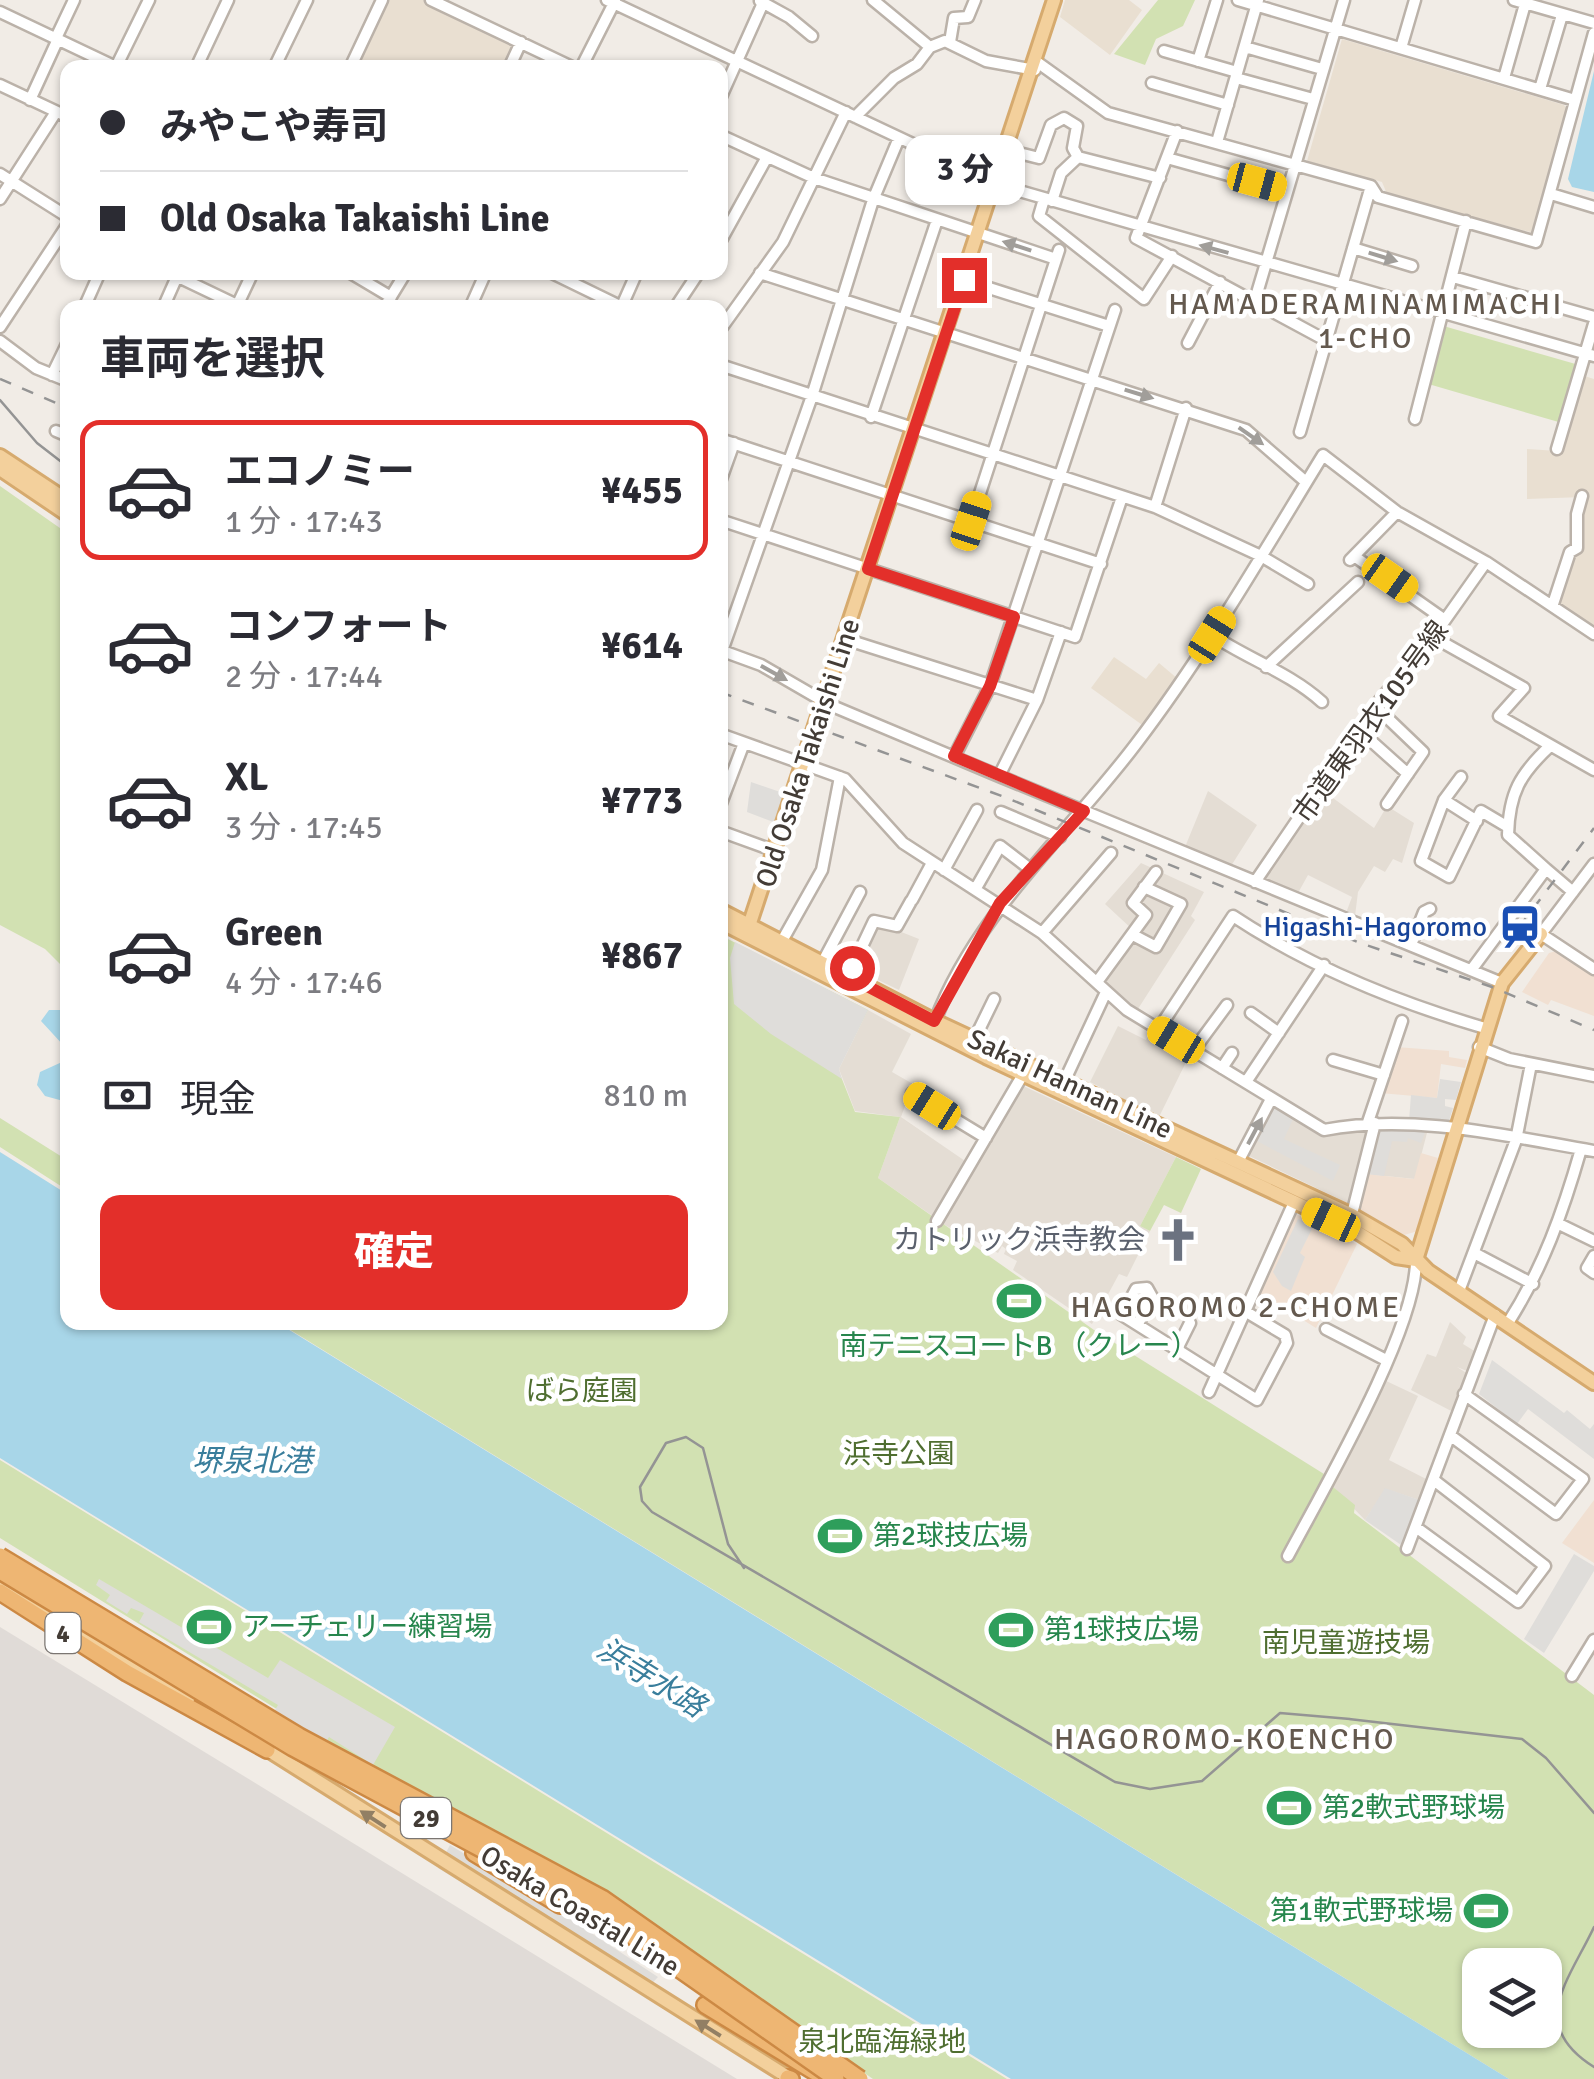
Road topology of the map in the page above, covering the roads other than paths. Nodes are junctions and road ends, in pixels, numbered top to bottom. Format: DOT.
graph roads {
  1 [pos="74,0"];
  2 [pos="148,0"];
  3 [pos="228,0"];
  4 [pos="307,0"];
  5 [pos="382,0"];
  6 [pos="431,0"];
  7 [pos="873,0"];
  8 [pos="975,0"];
  9 [pos="1054,0"];
  10 [pos="1217,0"];
  11 [pos="1238,0"];
  12 [pos="1344,0"];
  13 [pos="1415,0"];
  14 [pos="612,1"];
  15 [pos="761,1"];
  16 [pos="1520,2"];
  17 [pos="1258,3"];
  18 [pos="0,12"];
  19 [pos="1562,15"];
  20 [pos="1594,23"];
  21 [pos="1334,28"];
  22 [pos="1594,33"];
  23 [pos="812,36"];
  24 [pos="57,38"];
  25 [pos="521,42"];
  26 [pos="950,42"];
  27 [pos="930,47"];
  28 [pos="1245,47"];
  29 [pos="1401,48"];
  30 [pos="1164,51"];
  31 [pos="103,60"];
  32 [pos="120,60"];
  33 [pos="200,60"];
  34 [pos="278,60"];
  35 [pos="354,60"];
  36 [pos="513,60"];
  37 [pos="560,60"];
  38 [pos="581,60"];
  39 [pos="738,61"];
  40 [pos="1198,61"];
  41 [pos="1036,66"];
  42 [pos="1322,69"];
  43 [pos="1236,75"];
  44 [pos="1504,78"];
  45 [pos="728,82"];
  46 [pos="1152,82"];
  47 [pos="0,85"];
  48 [pos="1540,89"];
  49 [pos="1313,99"];
  50 [pos="30,100"];
  51 [pos="1574,100"];
  52 [pos="1228,105"];
  53 [pos="60,114"];
  54 [pos="850,115"];
  55 [pos="60,118"];
  56 [pos="1178,131"];
  57 [pos="899,138"];
  58 [pos="728,139"];
  59 [pos="1217,142"];
  60 [pos="1023,154"];
  61 [pos="1078,156"];
  62 [pos="767,157"];
  63 [pos="1168,158"];
  64 [pos="1294,164"];
  65 [pos="0,174"];
  66 [pos="814,178"];
  67 [pos="1160,178"];
  68 [pos="12,182"];
  69 [pos="995,182"];
  70 [pos="1372,186"];
  71 [pos="1286,190"];
  72 [pos="1550,194"];
  73 [pos="0,199"];
  74 [pos="873,200"];
  75 [pos="1048,200"];
  76 [pos="1594,206"];
  77 [pos="60,215"];
  78 [pos="937,220"];
  79 [pos="1466,221"];
  80 [pos="728,228"];
  81 [pos="1141,228"];
  82 [pos="978,233"];
  83 [pos="60,234"];
  84 [pos="1353,248"];
  85 [pos="1172,256"];
  86 [pos="1266,262"];
  87 [pos="1412,266"];
  88 [pos="760,273"];
  89 [pos="1454,277"];
  90 [pos="186,280"];
  91 [pos="362,280"];
  92 [pos="401,280"];
  93 [pos="570,280"];
  94 [pos="964,280"];
  95 [pos="1220,282"];
  96 [pos="1342,284"];
  97 [pos="390,297"];
  98 [pos="842,299"];
  99 [pos="225,300"];
  100 [pos="388,300"];
  101 [pos="609,300"];
  102 [pos="1254,300"];
  103 [pos="1042,304"];
  104 [pos="1115,310"];
  105 [pos="1444,313"];
  106 [pos="728,319"];
  107 [pos="904,319"];
  108 [pos="1594,321"];
  109 [pos="1110,326"];
  110 [pos="0,328"];
  111 [pos="946,333"];
  112 [pos="0,341"];
  113 [pos="1326,341"];
  114 [pos="1188,343"];
  115 [pos="1590,354"];
  116 [pos="60,358"];
  117 [pos="1024,359"];
  118 [pos="728,369"];
  119 [pos="52,375"];
  120 [pos="60,378"];
  121 [pos="1092,379"];
  122 [pos="812,396"];
  123 [pos="1186,408"];
  124 [pos="871,417"];
  125 [pos="1415,419"];
  126 [pos="56,432"];
  127 [pos="913,432"];
  128 [pos="1300,432"];
  129 [pos="60,433"];
  130 [pos="728,441"];
  131 [pos="734,443"];
  132 [pos="1556,449"];
  133 [pos="0,456"];
  134 [pos="992,456"];
  135 [pos="728,460"];
  136 [pos="789,462"];
  137 [pos="0,469"];
  138 [pos="1060,478"];
  139 [pos="1306,482"];
  140 [pos="892,495"];
  141 [pos="60,496"];
  142 [pos="1582,496"];
  143 [pos="1122,498"];
  144 [pos="1154,508"];
  145 [pos="60,510"];
  146 [pos="1397,512"];
  147 [pos="971,521"];
  148 [pos="728,522"];
  149 [pos="765,534"];
  150 [pos="1038,543"];
  151 [pos="1262,556"];
  152 [pos="1486,562"];
  153 [pos="1101,564"];
  154 [pos="868,569"];
  155 [pos="1358,582"];
  156 [pos="1308,584"];
  157 [pos="1553,604"];
  158 [pos="1014,617"];
  159 [pos="1445,620"];
  160 [pos="728,632"];
  161 [pos="1060,632"];
  162 [pos="1594,634"];
  163 [pos="1212,635"];
  164 [pos="845,638"];
  165 [pos="1433,638"];
  166 [pos="728,653"];
  167 [pos="1266,667"];
  168 [pos="990,686"];
  169 [pos="1037,700"];
  170 [pos="825,702"];
  171 [pos="1322,702"];
  172 [pos="1375,706"];
  173 [pos="1360,732"];
  174 [pos="728,737"];
  175 [pos="744,744"];
  176 [pos="1550,746"];
  177 [pos="954,756"];
  178 [pos="804,765"];
  179 [pos="1594,770"];
  180 [pos="1408,774"];
  181 [pos="999,776"];
  182 [pos="1461,776"];
  183 [pos="840,778"];
  184 [pos="728,785"];
  185 [pos="1444,800"];
  186 [pos="1388,804"];
  187 [pos="976,810"];
  188 [pos="1084,811"];
  189 [pos="1002,812"];
  190 [pos="1477,821"];
  191 [pos="1508,827"];
  192 [pos="728,833"];
  193 [pos="1060,837"];
  194 [pos="774,851"];
  195 [pos="1111,853"];
  196 [pos="932,863"];
  197 [pos="1594,864"];
  198 [pos="1030,868"];
  199 [pos="1546,869"];
  200 [pos="944,870"];
  201 [pos="1156,872"];
  202 [pos="1255,882"];
  203 [pos="976,888"];
  204 [pos="1144,888"];
  205 [pos="860,892"];
  206 [pos="1573,892"];
  207 [pos="1000,903"];
  208 [pos="1430,909"];
  209 [pos="728,916"];
  210 [pos="728,924"];
  211 [pos="749,930"];
  212 [pos="1042,933"];
  213 [pos="1541,934"];
  214 [pos="1134,936"];
  215 [pos="782,942"];
  216 [pos="1410,945"];
  217 [pos="1324,965"];
  218 [pos="820,967"];
  219 [pos="1472,969"];
  220 [pos="1594,969"];
  221 [pos="848,976"];
  222 [pos="1097,982"];
  223 [pos="1502,983"];
  224 [pos="1106,992"];
  225 [pos="994,1000"];
  226 [pos="1227,1004"];
  227 [pos="1251,1014"];
  228 [pos="934,1021"];
  229 [pos="1402,1021"];
  230 [pos="1486,1028"];
  231 [pos="1158,1030"];
  232 [pos="1279,1033"];
  233 [pos="974,1040"];
  234 [pos="1479,1047"];
  235 [pos="1194,1051"];
  236 [pos="1232,1053"];
  237 [pos="1333,1060"];
  238 [pos="1531,1064"];
  239 [pos="1222,1068"];
  240 [pos="1026,1070"];
  241 [pos="1384,1075"];
  242 [pos="1594,1076"];
  243 [pos="1064,1082"];
  244 [pos="1246,1082"];
  245 [pos="912,1093"];
  246 [pos="1271,1099"];
  247 [pos="1371,1122"];
  248 [pos="1455,1127"];
  249 [pos="986,1138"];
  250 [pos="1516,1140"];
  251 [pos="1581,1149"];
  252 [pos="1594,1151"];
  253 [pos="1238,1162"];
  254 [pos="1294,1202"];
  255 [pos="1351,1217"];
  256 [pos="938,1221"];
  257 [pos="1559,1224"];
  258 [pos="1594,1241"];
  259 [pos="1476,1254"];
  260 [pos="1594,1256"];
  261 [pos="1416,1260"];
  262 [pos="1594,1274"];
  263 [pos="1533,1284"];
  264 [pos="1460,1291"];
  265 [pos="1243,1310"];
  266 [pos="1501,1319"];
  267 [pos="1190,1323"];
  268 [pos="1138,1324"];
  269 [pos="1326,1329"];
  270 [pos="1178,1349"];
  271 [pos="1386,1360"];
  272 [pos="1217,1375"];
  273 [pos="1594,1383"];
  274 [pos="1209,1392"];
  275 [pos="1464,1394"];
  276 [pos="1451,1436"];
  277 [pos="1435,1481"];
  278 [pos="1417,1528"];
  279 [pos="0,1547"];
  280 [pos="1407,1550"];
  281 [pos="0,1556"];
  282 [pos="1288,1556"];
  283 [pos="0,1571"];
  284 [pos="0,1581"];
  285 [pos="0,1592"];
  286 [pos="1594,1640"];
  287 [pos="1583,1658"];
  288 [pos="1594,1668"];
  289 [pos="1572,1676"];
  290 [pos="283,1749"];
  291 [pos="560,1906"];
  292 [pos="705,2004"];
  293 [pos="790,2078"];
  294 [pos="827,2079"];
  295 [pos="836,2079"];
  296 [pos="859,2079"];
  1 -- 24 [label="street"];
  2 -- 32 [label="street"];
  3 -- 33 [label="street"];
  4 -- 34 [label="street"];
  5 -- 35 [label="street"];
  6 -- 25 [label="street"];
  7 -- 27 [label="street"];
  8 -- 26 [label="street"];
  9 -- 41 [label="main road, Old Osaka Takaishi Line"];
  10 -- 40 [label="street"];
  11 -- 17 [label="street"];
  12 -- 21 [label="street"];
  13 -- 29 [label="street"];
  14 -- 38 [label="street"];
  14 -- 39 [label="street"];
  15 -- 23 [label="street"];
  15 -- 39 [label="street"];
  16 -- 19 [label="street"];
  16 -- 44 [label="street"];
  17 -- 21 [label="street"];
  17 -- 28 [label="street"];
  18 -- 24 [label="street"];
  19 -- 20 [label="street"];
  19 -- 48 [label="street"];
  21 -- 29 [label="street"];
  21 -- 42 [label="street"];
  22 -- 51 [label="street"];
  24 -- 31 [label="street"];
  24 -- 50 [label="street"];
  25 -- 36 [label="street"];
  25 -- 37 [label="street"];
  26 -- 27 [label="street"];
  26 -- 41 [label="street"];
  27 -- 54 [label="street"];
  28 -- 42 [label="street"];
  28 -- 43 [label="street"];
  29 -- 44 [label="street"];
  30 -- 40 [label="street"];
  39 -- 45 [label="street"];
  39 -- 54 [label="street"];
  40 -- 43 [label="street"];
  41 -- 56 [label="street"];
  41 -- 69 [label="main road, Old Osaka Takaishi Line"];
  42 -- 49 [label="street"];
  43 -- 49 [label="street"];
  43 -- 52 [label="street"];
  44 -- 48 [label="street"];
  46 -- 52 [label="street"];
  47 -- 50 [label="street"];
  48 -- 51 [label="street"];
  49 -- 64 [label="street"];
  50 -- 53 [label="street"];
  51 -- 72 [label="street"];
  52 -- 59 [label="street"];
  54 -- 57 [label="street"];
  54 -- 66 [label="street"];
  55 -- 68 [label="street"];
  56 -- 59 [label="street"];
  56 -- 63 [label="street"];
  57 -- 69 [label="street"];
  57 -- 74 [label="street"];
  58 -- 62 [label="street"];
  59 -- 64 [label="street"];
  60 -- 61 [label="street"];
  61 -- 67 [label="street"];
  61 -- 75 [label="street"];
  62 -- 66 [label="street"];
  62 -- 80 [label="street"];
  63 -- 67 [label="street"];
  63 -- 71 [label="street"];
  64 -- 70 [label="street"];
  64 -- 71 [label="street"];
  65 -- 68 [label="street"];
  66 -- 74 [label="street"];
  66 -- 88 [label="street"];
  67 -- 81 [label="street"];
  68 -- 73 [label="street"];
  68 -- 77 [label="street"];
  69 -- 75 [label="street"];
  69 -- 82 [label="main road, Old Osaka Takaishi Line"];
  70 -- 79 [label="street"];
  70 -- 84 [label="street"];
  71 -- 86 [label="street"];
  72 -- 76 [label="street"];
  72 -- 79 [label="street"];
  74 -- 78 [label="street"];
  74 -- 98 [label="street"];
  75 -- 81 [label="street"];
  75 -- 85 [label="street"];
  78 -- 82 [label="street"];
  78 -- 107 [label="street"];
  79 -- 89 [label="street"];
  81 -- 85 [label="street"];
  86 -- 81 [label="street, one-way"];
  82 -- 94 [label="main road, Old Osaka Takaishi Line"];
  103 -- 82 [label="street, one-way"];
  83 -- 110 [label="street"];
  84 -- 87 [label="street, one-way"];
  84 -- 96 [label="street"];
  85 -- 95 [label="street"];
  86 -- 96 [label="street"];
  86 -- 102 [label="street"];
  88 -- 98 [label="street"];
  88 -- 106 [label="street"];
  89 -- 105 [label="street"];
  89 -- 108 [label="street"];
  90 -- 99 [label="street"];
  91 -- 97 [label="street"];
  92 -- 97 [label="street"];
  93 -- 101 [label="street"];
  94 -- 103 [label="street"];
  94 -- 111 [label="main road, Old Osaka Takaishi Line"];
  95 -- 102 [label="street"];
  95 -- 114 [label="street"];
  96 -- 105 [label="street"];
  96 -- 113 [label="street"];
  97 -- 100 [label="street"];
  98 -- 107 [label="street"];
  98 -- 122 [label="street"];
  102 -- 113 [label="street"];
  103 -- 109 [label="street"];
  103 -- 117 [label="street"];
  104 -- 109 [label="street"];
  105 -- 115 [label="street"];
  105 -- 125 [label="street"];
  107 -- 111 [label="street"];
  107 -- 124 [label="street"];
  108 -- 115 [label="street"];
  109 -- 121 [label="street"];
  111 -- 117 [label="street"];
  111 -- 127 [label="main road, Old Osaka Takaishi Line"];
  112 -- 119 [label="street"];
  113 -- 128 [label="street"];
  115 -- 132 [label="street"];
  116 -- 119 [label="street"];
  117 -- 121 [label="street"];
  117 -- 134 [label="street"];
  118 -- 122 [label="street"];
  119 -- 120 [label="street"];
  121 -- 123 [label="street, one-way"];
  121 -- 138 [label="street"];
  122 -- 124 [label="street"];
  122 -- 136 [label="street"];
  123 -- 139 [label="street, one-way"];
  123 -- 144 [label="street"];
  124 -- 127 [label="street"];
  126 -- 129 [label="street"];
  127 -- 134 [label="street"];
  127 -- 140 [label="main road, Old Osaka Takaishi Line"];
  130 -- 131 [label="street"];
  131 -- 135 [label="street"];
  131 -- 136 [label="street"];
  133 -- 141 [label="main road"];
  134 -- 138 [label="street"];
  134 -- 147 [label="street"];
  136 -- 140 [label="street"];
  136 -- 149 [label="street"];
  137 -- 145 [label="main road"];
  138 -- 143 [label="street"];
  138 -- 150 [label="street"];
  139 -- 146 [label="street"];
  139 -- 151 [label="street"];
  140 -- 147 [label="street"];
  140 -- 154 [label="main road, Old Osaka Takaishi Line"];
  142 -- 157 [label="street"];
  143 -- 144 [label="street"];
  143 -- 153 [label="street"];
  144 -- 151 [label="street"];
  146 -- 152 [label="street"];
  146 -- 159 [label="street"];
  147 -- 150 [label="street"];
  148 -- 149 [label="street"];
  149 -- 154 [label="street"];
  149 -- 160 [label="street"];
  150 -- 153 [label="street"];
  150 -- 158 [label="street"];
  151 -- 156 [label="street"];
  151 -- 163 [label="street"];
  152 -- 157 [label="street"];
  152 -- 159 [label="street, 市道東羽衣105号線"];
  153 -- 161 [label="street"];
  154 -- 158 [label="street"];
  154 -- 164 [label="main road, Old Osaka Takaishi Line"];
  155 -- 167 [label="street"];
  157 -- 162 [label="street"];
  158 -- 161 [label="street"];
  158 -- 168 [label="street"];
  159 -- 165 [label="street, 市道東羽衣105号線"];
  161 -- 169 [label="street"];
  163 -- 167 [label="street"];
  163 -- 188 [label="street"];
  164 -- 168 [label="street"];
  164 -- 170 [label="main road, Old Osaka Takaishi Line"];
  165 -- 172 [label="street, 市道東羽衣105号線"];
  165 -- 176 [label="street"];
  166 -- 170 [label="street, one-way"];
  167 -- 171 [label="street"];
  168 -- 169 [label="street"];
  168 -- 177 [label="street"];
  169 -- 181 [label="street"];
  170 -- 177 [label="street"];
  170 -- 178 [label="main road, Old Osaka Takaishi Line"];
  172 -- 173 [label="street, 市道東羽衣105号線"];
  172 -- 180 [label="street"];
  173 -- 180 [label="street"];
  173 -- 202 [label="street, 市道東羽衣105号線"];
  174 -- 175 [label="street"];
  175 -- 178 [label="street"];
  175 -- 184 [label="street"];
  176 -- 179 [label="street"];
  176 -- 191 [label="street"];
  177 -- 181 [label="street"];
  178 -- 183 [label="street"];
  178 -- 194 [label="main road, Old Osaka Takaishi Line"];
  180 -- 186 [label="street"];
  181 -- 188 [label="street"];
  182 -- 185 [label="street"];
  183 -- 196 [label="street"];
  183 -- 215 [label="street"];
  185 -- 190 [label="street"];
  185 -- 190 [label="street"];
  187 -- 200 [label="street"];
  188 -- 193 [label="street"];
  188 -- 202 [label="street"];
  189 -- 193 [label="street"];
  190 -- 191 [label="street"];
  191 -- 199 [label="street"];
  192 -- 194 [label="street"];
  193 -- 198 [label="street"];
  194 -- 211 [label="main road, Old Osaka Takaishi Line"];
  195 -- 212 [label="street"];
  196 -- 200 [label="street"];
  196 -- 221 [label="street"];
  197 -- 206 [label="street"];
  198 -- 203 [label="street"];
  198 -- 207 [label="street"];
  199 -- 206 [label="street"];
  199 -- 219 [label="street"];
  200 -- 203 [label="street"];
  201 -- 204 [label="street"];
  202 -- 216 [label="street"];
  203 -- 207 [label="street"];
  204 -- 214 [label="street"];
  204 -- 214 [label="street"];
  205 -- 218 [label="street"];
  206 -- 213 [label="street"];
  207 -- 212 [label="street"];
  207 -- 228 [label="street"];
  208 -- 216 [label="street"];
  209 -- 211 [label="main road, Sakai Hannan Line"];
  210 -- 211 [label="main road, Sakai Hannan Line"];
  211 -- 215 [label="main road, Sakai Hannan Line"];
  211 -- 218 [label="main road, Sakai Hannan Line"];
  212 -- 222 [label="street"];
  213 -- 220 [label="street"];
  213 -- 223 [label="main road"];
  214 -- 222 [label="street"];
  215 -- 218 [label="main road, Sakai Hannan Line"];
  216 -- 219 [label="street"];
  217 -- 230 [label="street"];
  217 -- 231 [label="street"];
  217 -- 232 [label="street"];
  218 -- 221 [label="main road, Sakai Hannan Line"];
  218 -- 240 [label="main road, Sakai Hannan Line"];
  219 -- 223 [label="street"];
  221 -- 228 [label="main road, Sakai Hannan Line"];
  222 -- 224 [label="street"];
  223 -- 230 [label="main road"];
  224 -- 231 [label="street"];
  224 -- 243 [label="street"];
  225 -- 233 [label="street"];
  226 -- 235 [label="street"];
  227 -- 232 [label="street"];
  228 -- 233 [label="main road, Sakai Hannan Line"];
  229 -- 241 [label="street"];
  230 -- 234 [label="main road"];
  231 -- 235 [label="street"];
  232 -- 244 [label="street"];
  233 -- 240 [label="main road, Sakai Hannan Line"];
  234 -- 238 [label="street"];
  234 -- 248 [label="main road"];
  235 -- 239 [label="street"];
  236 -- 239 [label="street"];
  237 -- 241 [label="street"];
  238 -- 242 [label="street"];
  238 -- 250 [label="street"];
  239 -- 244 [label="street"];
  240 -- 243 [label="main road, Sakai Hannan Line"];
  240 -- 249 [label="street"];
  240 -- 254 [label="main road, Sakai Hannan Line"];
  241 -- 247 [label="street"];
  243 -- 253 [label="main road, Sakai Hannan Line"];
  244 -- 246 [label="street"];
  245 -- 249 [label="street"];
  246 -- 247 [label="street"];
  253 -- 246 [label="street, one-way"];
  247 -- 248 [label="street"];
  247 -- 255 [label="street"];
  248 -- 250 [label="street"];
  248 -- 261 [label="main road"];
  249 -- 256 [label="street"];
  250 -- 251 [label="street"];
  250 -- 259 [label="street"];
  251 -- 252 [label="street"];
  251 -- 257 [label="street"];
  253 -- 255 [label="main road, Sakai Hannan Line"];
  254 -- 261 [label="main road, Sakai Hannan Line"];
  254 -- 265 [label="street"];
  255 -- 261 [label="main road, Sakai Hannan Line"];
  257 -- 258 [label="street"];
  257 -- 263 [label="street"];
  259 -- 263 [label="street"];
  259 -- 264 [label="street"];
  260 -- 262 [label="street"];
  261 -- 264 [label="main road, Sakai Hannan Line"];
  261 -- 271 [label="street"];
  263 -- 266 [label="street"];
  264 -- 266 [label="main road, Sakai Hannan Line"];
  265 -- 272 [label="street"];
  265 -- 272 [label="street"];
  266 -- 273 [label="main road, Sakai Hannan Line"];
  266 -- 275 [label="street"];
  267 -- 270 [label="street"];
  268 -- 270 [label="street"];
  269 -- 271 [label="street"];
  270 -- 272 [label="street"];
  271 -- 282 [label="street"];
  272 -- 274 [label="street"];
  275 -- 276 [label="street"];
  275 -- 276 [label="street"];
  276 -- 277 [label="street"];
  277 -- 278 [label="street"];
  277 -- 278 [label="street"];
  278 -- 280 [label="street"];
  279 -- 290 [label="main road, Osaka Coastal Line / 29"];
  281 -- 296 [label="highway, 4, bridge"];
  283 -- 290 [label="highway, 4, bridge"];
  284 -- 290 [label="main road, Osaka Coastal Line / 29"];
  285 -- 290 [label="highway, 4"];
  286 -- 287 [label="street"];
  287 -- 288 [label="street"];
  287 -- 289 [label="street"];
  290 -- 291 [label="highway, bridge"];
  293 -- 290 [label="main road, Osaka Coastal Line / 29, one-way"];
  290 -- 295 [label="highway, 4, bridge"];
  290 -- 296 [label="main road, Osaka Coastal Line / 29"];
  292 -- 294 [label="highway, bridge"];
}
